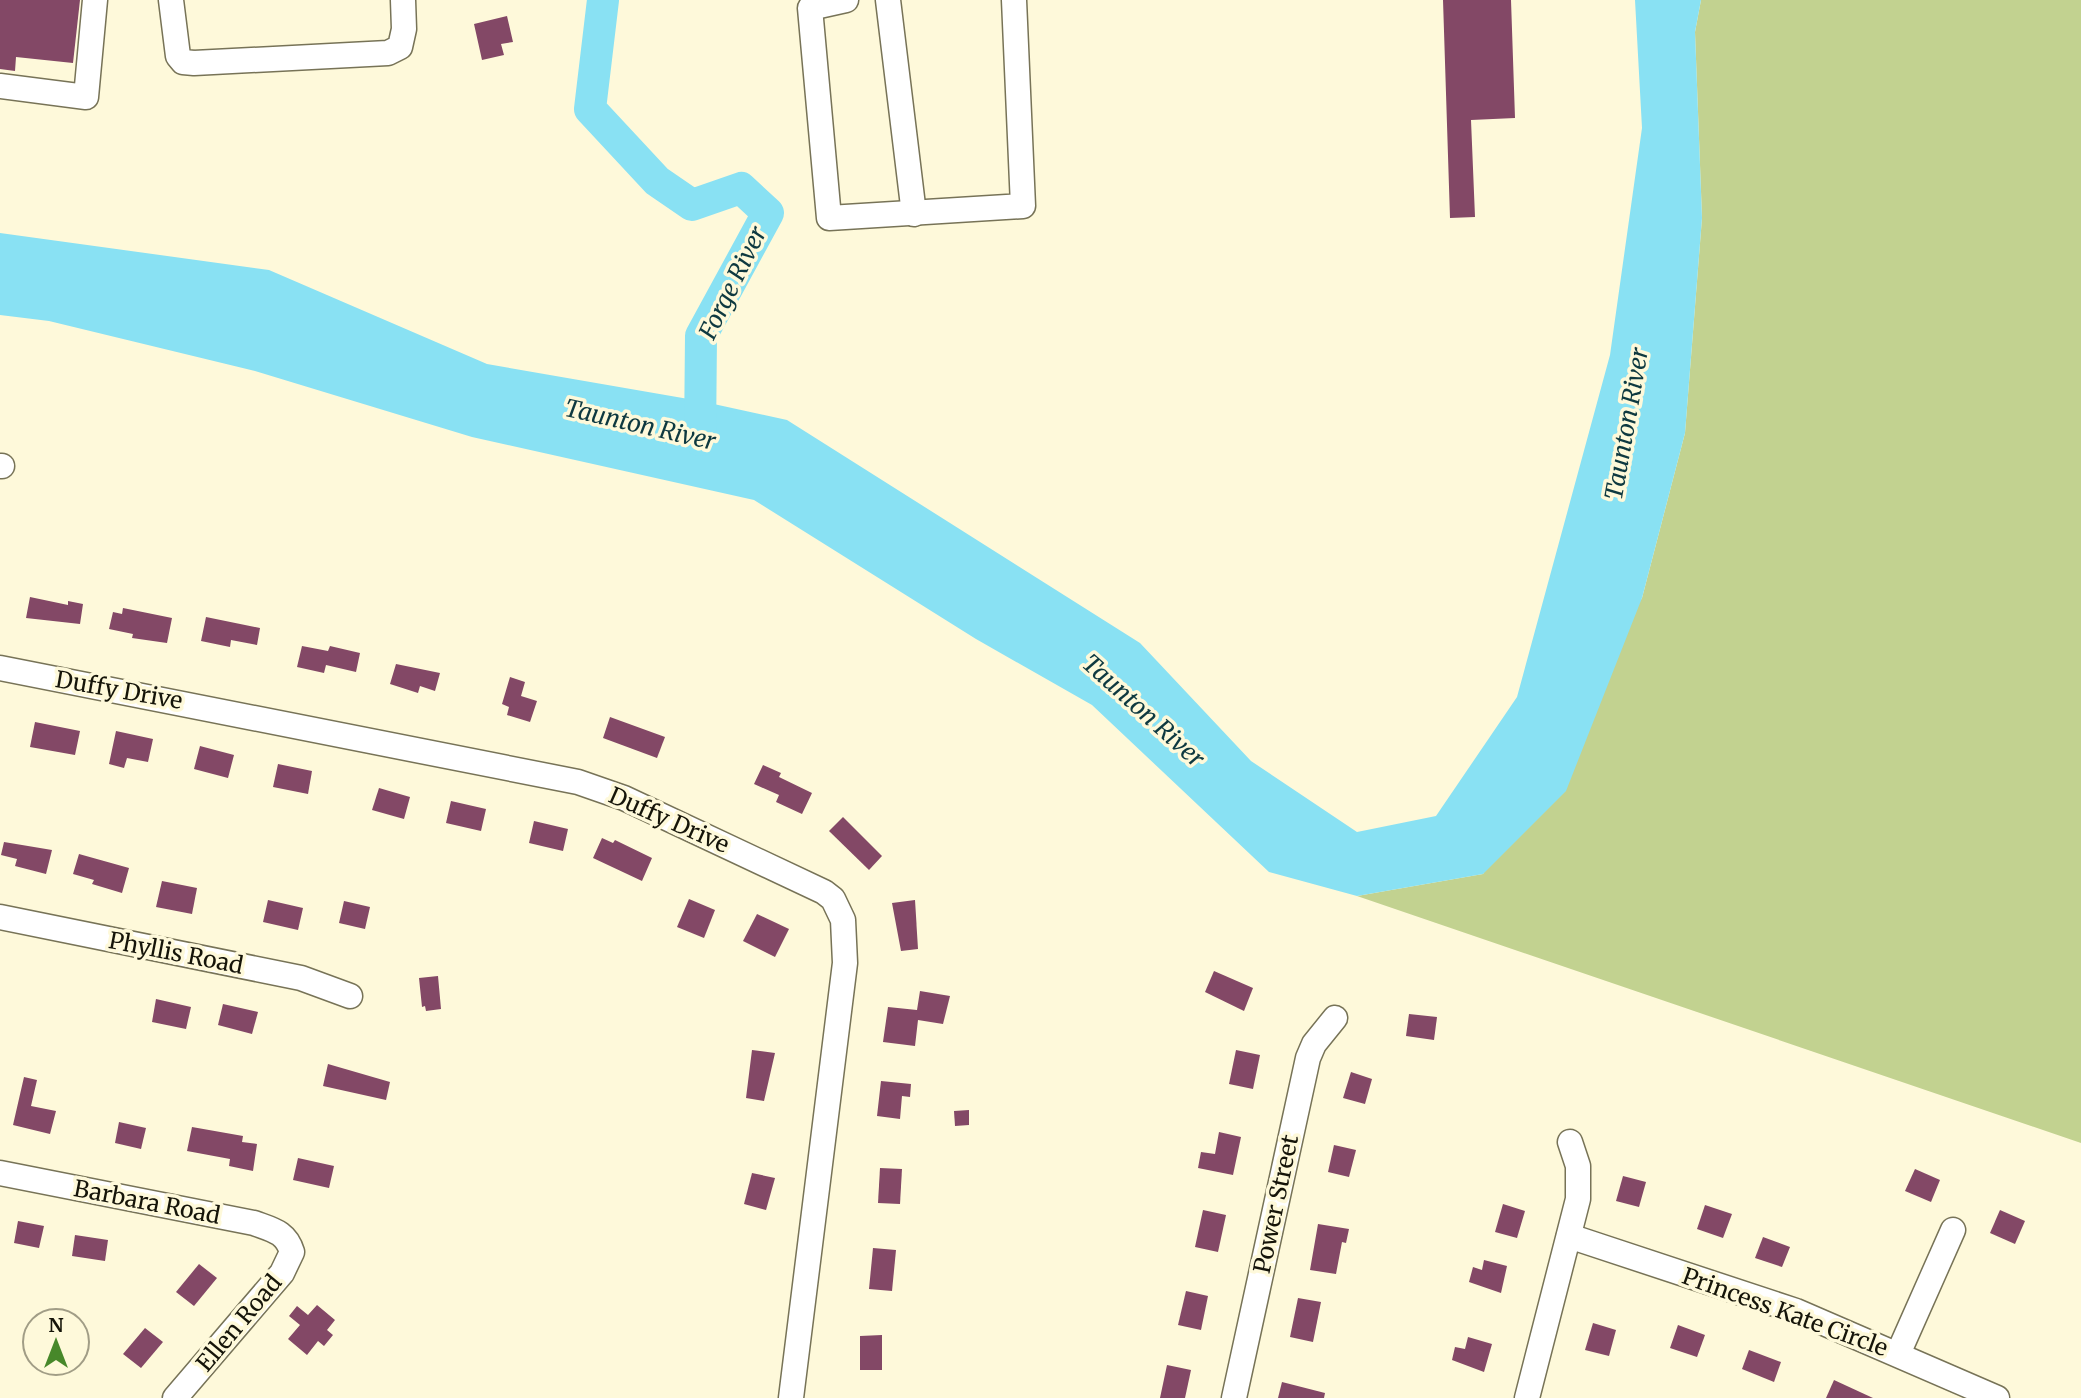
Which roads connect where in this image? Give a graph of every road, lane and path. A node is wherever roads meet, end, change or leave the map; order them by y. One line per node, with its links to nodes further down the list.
1 (95, 0): 8 (street)
2 (171, 0): 3 (street)
3 (402, 0)
4 (846, 0): 7 (street)
5 (888, 0): 9 (street)
6 (1014, 0): 9 (street)
7 (806, 4): 9 (street)
8 (0, 86)
9 (914, 214)
10 (0, 668): 21 (street, Duffy Drive)
11 (0, 917): 12 (street, Phyllis Road)
12 (350, 996)
13 (1335, 1018): 22 (street, Power Street)
14 (1570, 1142): 17 (street)
15 (0, 1173): 18 (street, Barbara Road)
16 (1953, 1230): 19 (street)
17 (1569, 1236): 19 (street, Princess Kate Circle); 23 (street)
18 (289, 1243): 20 (street, Ellen Road)
19 (1898, 1354): 24 (street, Princess Kate Circle)
20 (175, 1398)
21 (791, 1398)
22 (1234, 1398)
23 (1527, 1398)
24 (1997, 1398)

